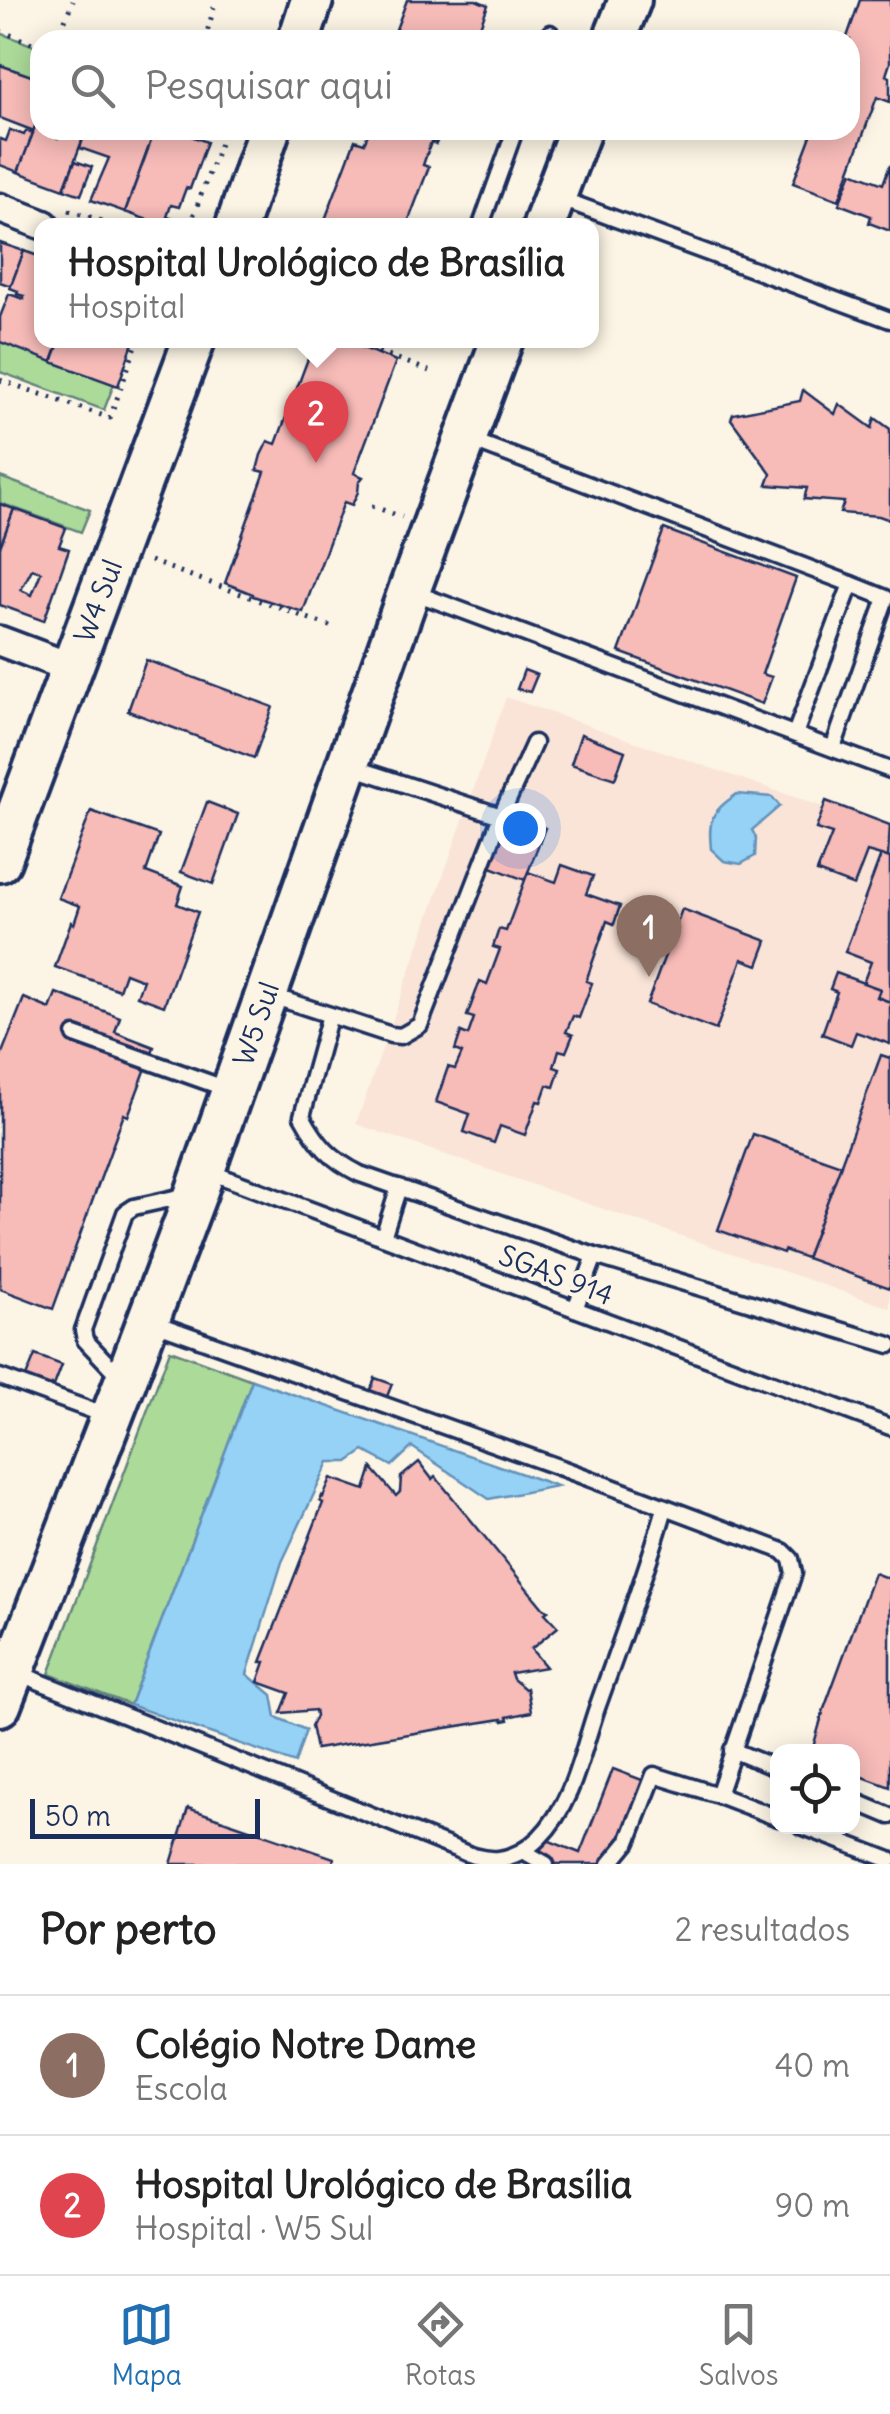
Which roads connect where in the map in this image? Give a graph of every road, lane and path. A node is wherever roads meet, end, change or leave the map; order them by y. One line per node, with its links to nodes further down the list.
1 (73, 0): 5 (path)
2 (216, 0): 6 (path)
3 (312, 0): 7 (main road)
4 (630, 0): 8 (main road)
5 (61, 30)
6 (208, 30)
7 (302, 30)
8 (618, 30)
9 (0, 32): 10 (path)
10 (30, 42)
11 (221, 140): 17 (path)
12 (266, 140): 18 (main road)
13 (511, 140): 19 (lane)
14 (576, 140): 16 (main road)
15 (0, 208): 20 (street)
16 (550, 211)
17 (193, 218)
18 (240, 218)
19 (484, 218)
20 (34, 222)
21 (599, 227): 22 (lane)
22 (890, 320)
23 (135, 348): 28 (path)
24 (191, 348): 30 (main road, W4 Sul)
25 (369, 348): 27 (path)
26 (499, 348): 29 (main road, W5 Sul)
27 (428, 371)
28 (0, 380)
29 (466, 438): 31 (lane); 32 (main road, W5 Sul)
30 (117, 548): 33 (path); 35 (main road, W4 Sul)
31 (850, 584): 36 (lane); 38 (lane)
32 (409, 591): 36 (lane); 39 (main road, W5 Sul)
33 (335, 628)
34 (0, 641): 35 (street)
35 (72, 668): 42 (main road, W4 Sul)
36 (795, 734): 38 (lane)
37 (534, 743): 41 (lane)
38 (834, 748): 40 (lane)
39 (346, 766): 41 (lane); 43 (main road, W5 Sul)
40 (890, 770)
41 (501, 816): 44 (lane)
42 (0, 861)
43 (266, 994): 44 (lane); 46 (main road, W5 Sul)
44 (330, 1015): 48 (lane)
45 (75, 1035): 46 (lane)
46 (232, 1090): 47 (main road, W5 Sul)
47 (200, 1182): 49 (lane, SGAS 914); 52 (main road, W5 Sul); 55 (lane)
48 (399, 1187): 49 (lane); 50 (lane)
49 (383, 1237): 51 (lane, SGAS 914)
50 (594, 1256): 51 (lane); 53 (lane)
51 (576, 1309): 56 (lane, SGAS 914)
52 (148, 1320): 55 (main road, W5 Sul); 57 (lane)
53 (890, 1345)
54 (0, 1377): 55 (lane)
55 (119, 1400): 58 (main road, W5 Sul)
56 (890, 1427)
57 (665, 1508): 59 (lane); 66 (lane)
58 (6, 1688): 66 (lane)
59 (732, 1750): 60 (lane); 61 (lane)
60 (770, 1766)
61 (718, 1795): 63 (lane); 69 (lane)
62 (860, 1803): 64 (lane)
63 (770, 1815)
64 (890, 1816)
65 (822, 1834): 67 (lane)
66 (522, 1851): 68 (lane)
67 (890, 1860)
68 (546, 1864)
69 (610, 1864)

